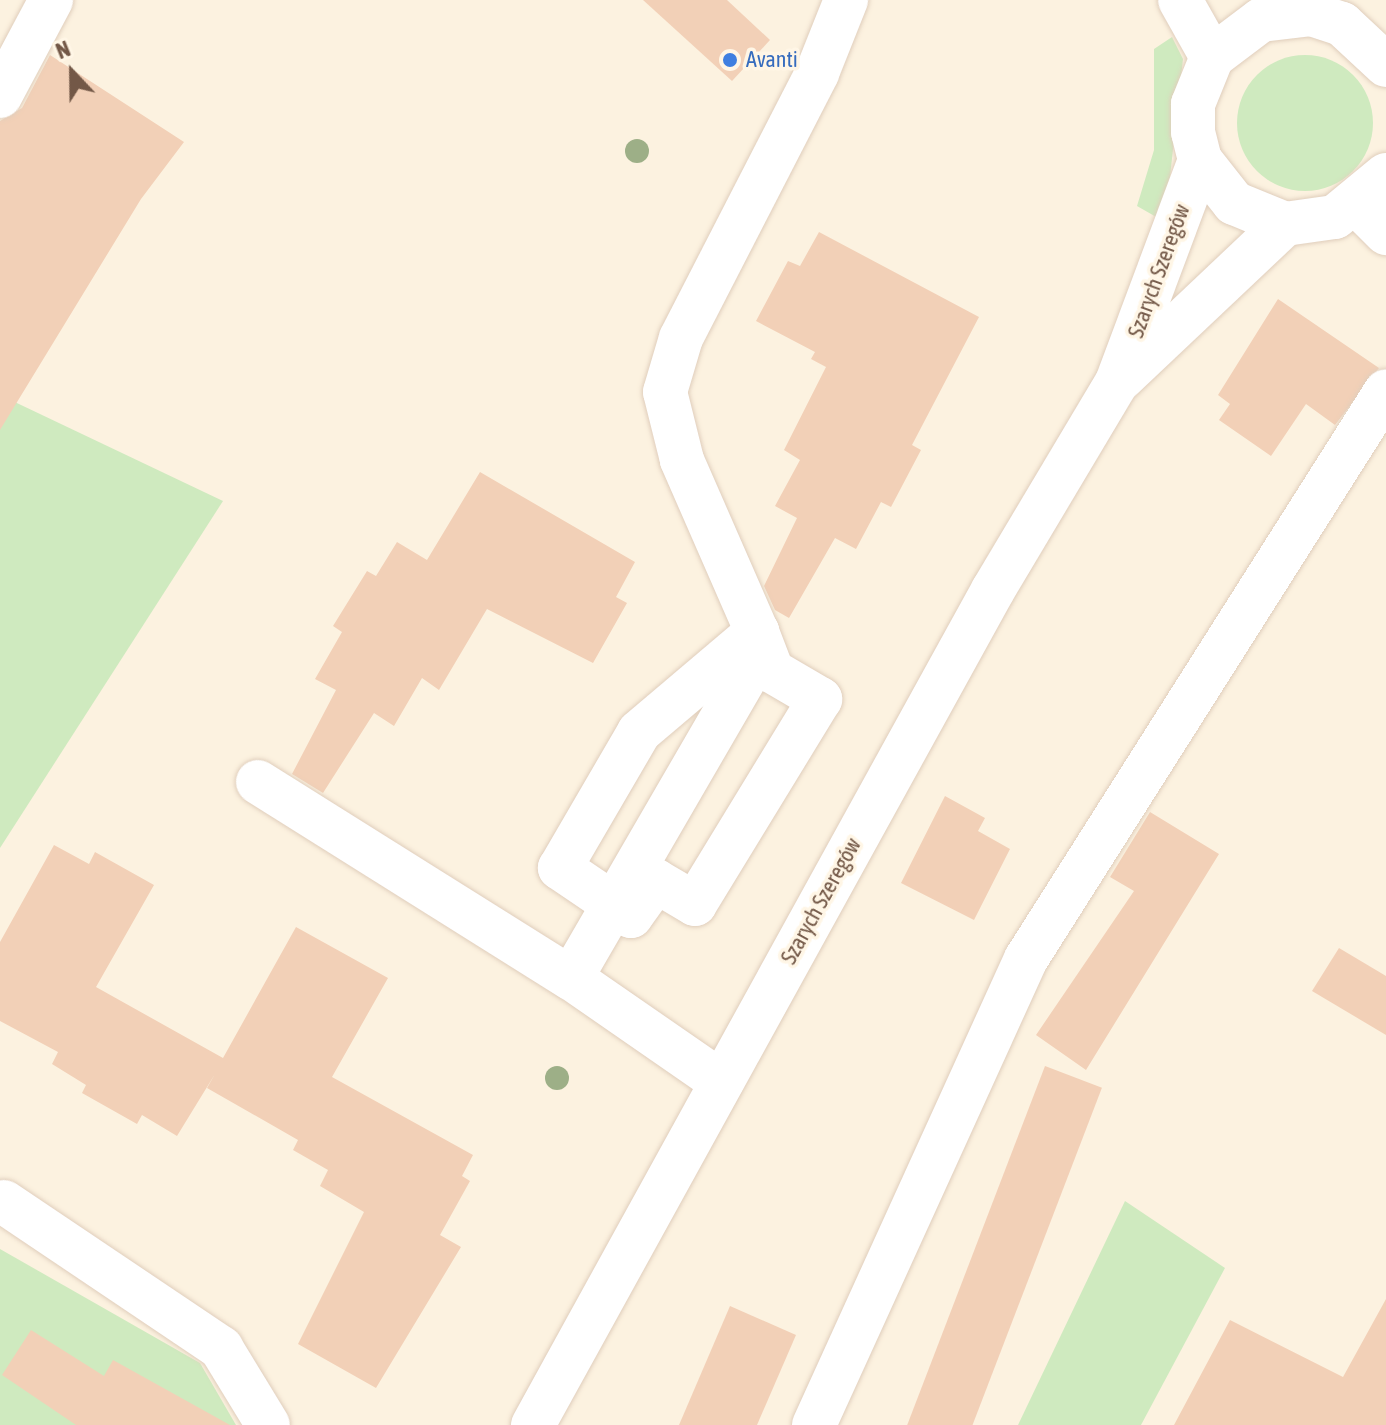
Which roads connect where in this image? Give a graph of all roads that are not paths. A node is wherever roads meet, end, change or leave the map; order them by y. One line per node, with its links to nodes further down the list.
1 (51, 0): 7 (street)
2 (846, 0): 13 (street)
3 (1180, 0): 6 (street)
4 (1278, 7): 5 (street); 6 (street)
5 (1378, 40)
6 (1212, 57): 8 (street)
7 (0, 96)
8 (1200, 160): 10 (street); 11 (street, Szarych Szeregów)
9 (1377, 204): 10 (street)
10 (1285, 224): 11 (street, Szarych Szeregów)
11 (1117, 382): 17 (street, Szarych Szeregów)
12 (1386, 391): 21 (street)
13 (757, 632): 15 (street); 15 (street); 15 (street)
14 (258, 782): 16 (street)
15 (613, 905): 16 (street)
16 (571, 978): 17 (street)
17 (721, 1082): 20 (street, Szarych Szeregów)
18 (4, 1202): 19 (street)
19 (268, 1425)
20 (533, 1425)
21 (814, 1425)

